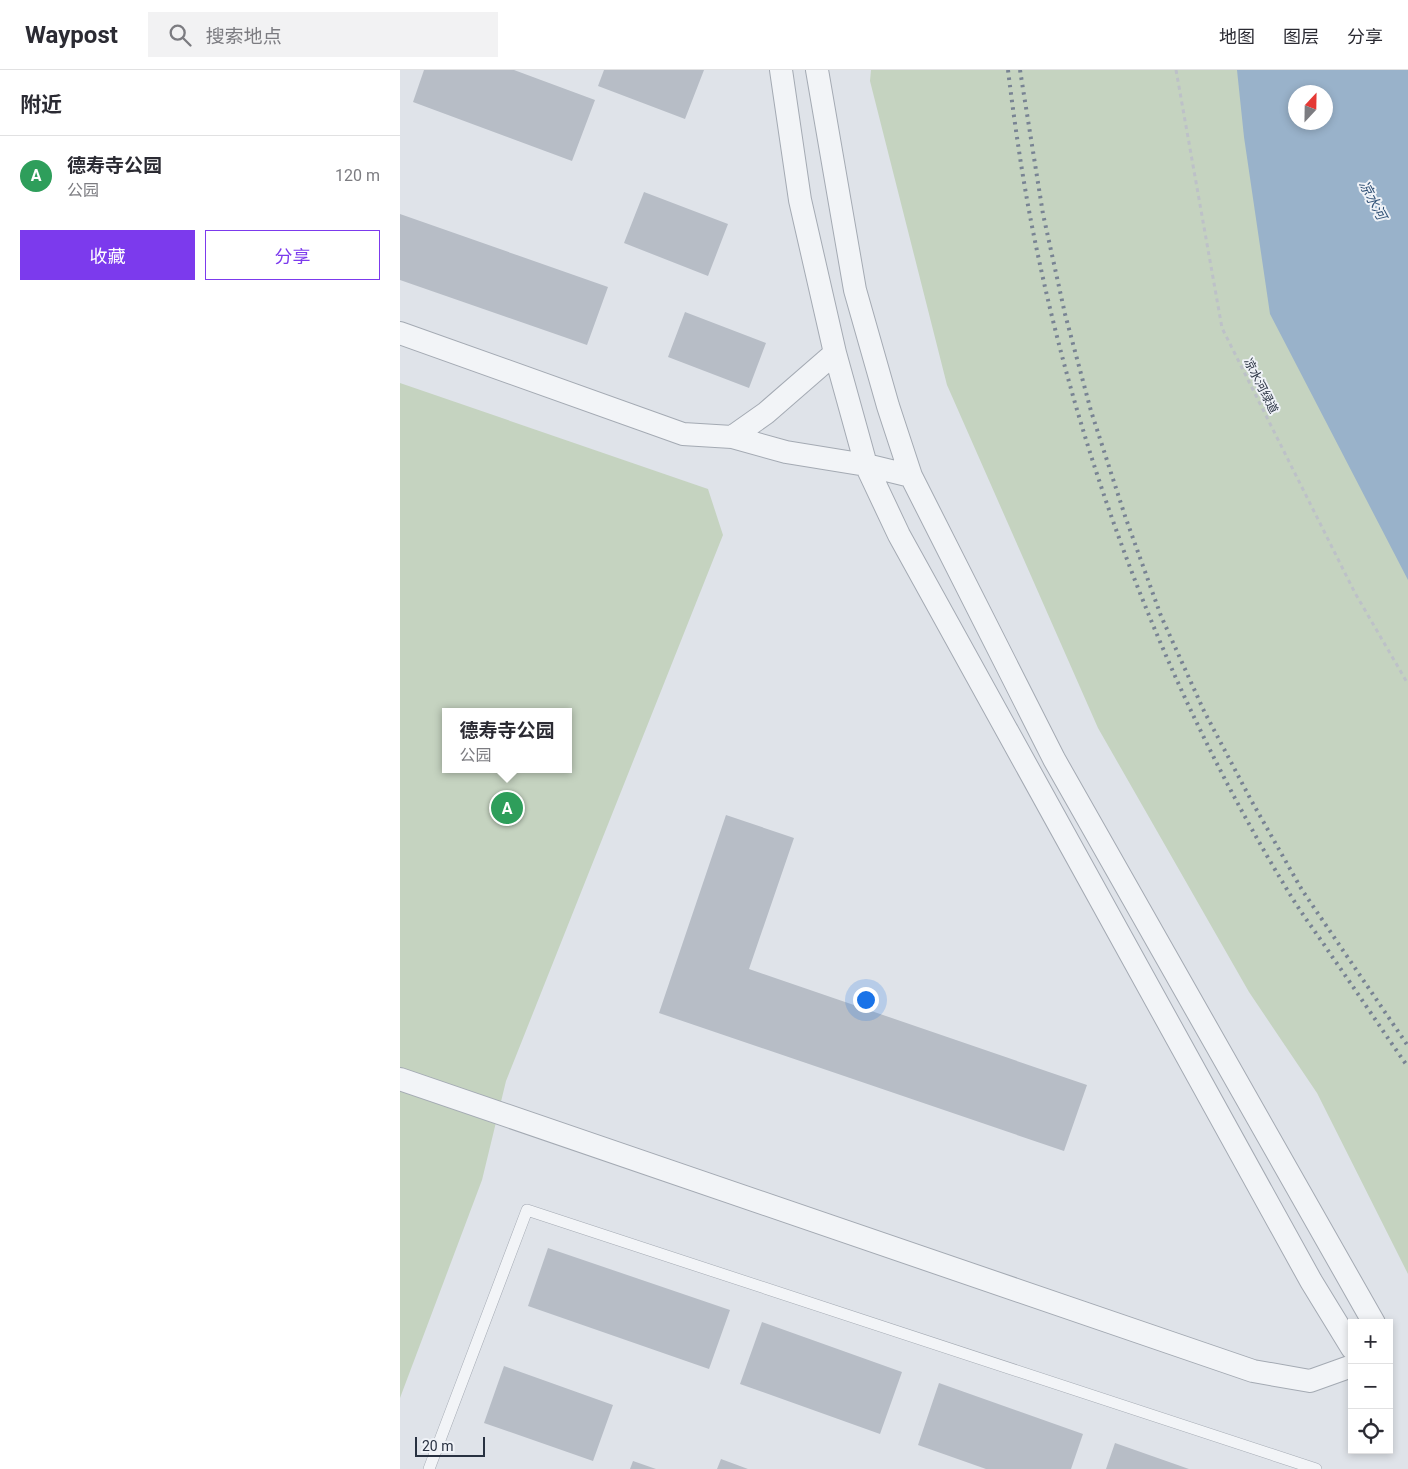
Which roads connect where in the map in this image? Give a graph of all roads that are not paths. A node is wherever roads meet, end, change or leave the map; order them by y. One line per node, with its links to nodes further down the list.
1 (781, 70): 4 (street)
2 (817, 70): 7 (street)
3 (400, 333): 5 (street)
4 (835, 353): 5 (street); 6 (street)
5 (732, 437): 6 (street)
6 (866, 465): 7 (street); 10 (street)
7 (912, 476): 9 (street)
8 (400, 1080): 11 (street)
9 (1372, 1319)
10 (1348, 1341)
11 (1348, 1367)
12 (430, 1469): 13 (lane)
13 (1316, 1469)

